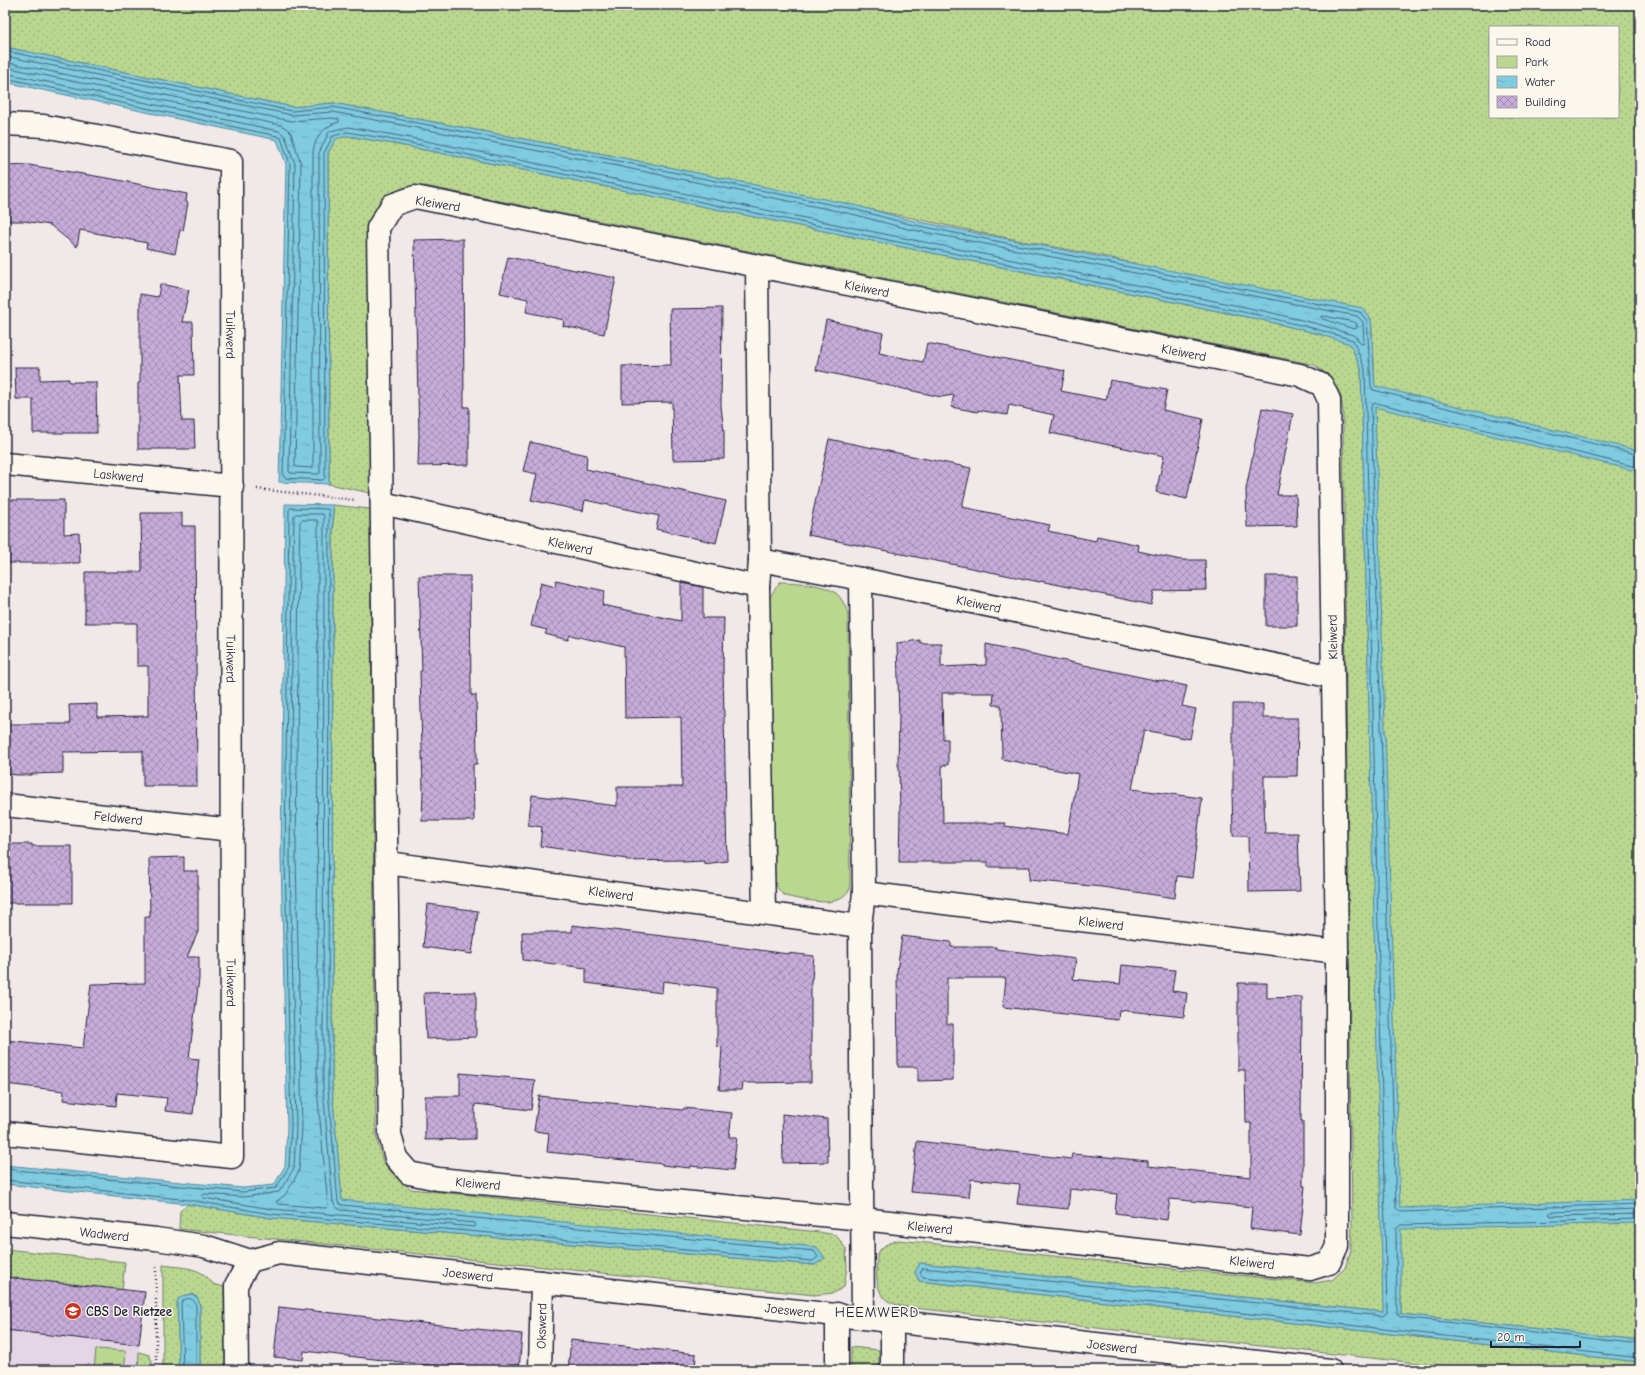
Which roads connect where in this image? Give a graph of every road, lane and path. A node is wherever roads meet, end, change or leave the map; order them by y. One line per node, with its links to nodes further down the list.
1 (5, 124): 4 (street, Tuikwerd)
2 (757, 267): 5 (street, Kleiwerd); 6 (street); 9 (street, Kleiwerd)
3 (5, 464): 4 (street, Laskwerd)
4 (232, 486): 5 (path); 11 (street, Tuikwerd)
5 (382, 503): 8 (street, Kleiwerd); 12 (street, Kleiwerd)
6 (760, 560): 7 (street, Kleiwerd); 8 (street)
7 (861, 579): 9 (street, Kleiwerd); 13 (street)
8 (758, 587): 14 (street)
9 (1333, 677): 16 (street, Kleiwerd)
10 (5, 805): 11 (street, Feldwerd)
11 (232, 830): 17 (street, Tuikwerd)
12 (387, 863): 14 (street, Kleiwerd); 18 (street, Kleiwerd)
13 (864, 894): 15 (street); 16 (street, Kleiwerd)
14 (764, 912): 15 (street, Kleiwerd)
15 (860, 926): 18 (street)
16 (1337, 952): 18 (street, Kleiwerd)
17 (5, 1133)
18 (863, 1219): 24 (street)
19 (5, 1223): 20 (street, Wadwerd)
20 (156, 1239): 21 (street, Wadwerd); 27 (path)
21 (250, 1261): 22 (street, Joeswerd); 28 (street)
22 (542, 1282): 23 (street, Joeswerd); 29 (street, Okswerd)
23 (837, 1314): 24 (street, Joeswerd); 30 (street)
24 (863, 1317): 25 (street, Joeswerd)
25 (892, 1321): 26 (street, Joeswerd); 31 (street)
26 (1185, 1362): 32 (street, Joeswerd)
27 (156, 1370)
28 (237, 1370)
29 (540, 1370)
30 (837, 1370)
31 (892, 1370)
32 (1330, 1370)

